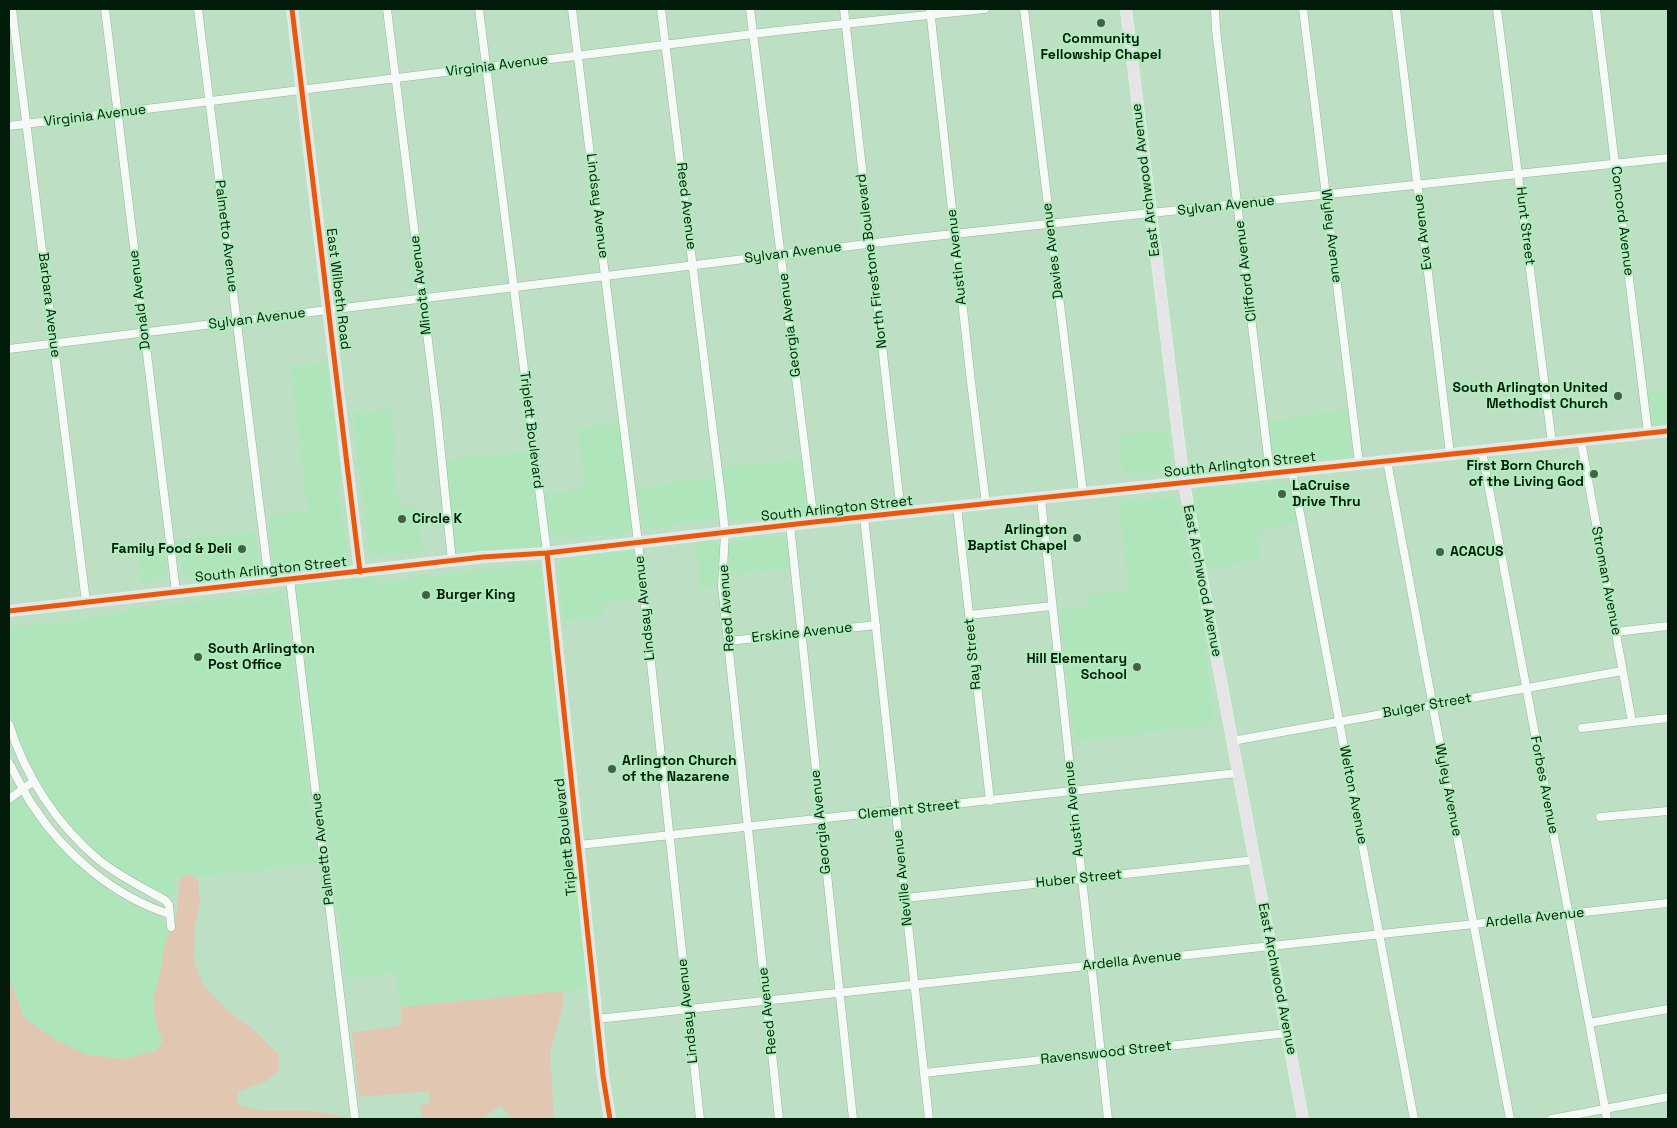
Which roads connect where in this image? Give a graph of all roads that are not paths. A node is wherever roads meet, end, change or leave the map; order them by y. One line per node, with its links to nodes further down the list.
1 (12, 9): 29 (street, Barbara Avenue)
2 (105, 9): 28 (street, Donald Avenue)
3 (198, 9): 27 (street, Palmetto Avenue)
4 (292, 9): 26 (main road, East Wilbeth Road)
5 (387, 9): 25 (street, Minota Avenue)
6 (479, 9): 24 (street, Triplett Boulevard)
7 (572, 9): 23 (street, Lindsay Avenue)
8 (661, 9): 22 (street, Reed Avenue)
9 (750, 9): 21 (street, Georgia Avenue)
10 (844, 9): 20 (street, North Firestone Boulevard)
11 (985, 9): 19 (street, Virginia Avenue)
12 (1024, 9): 38 (street, Davies Avenue)
13 (1126, 9): 37 (main road, East Archwood Avenue)
14 (1215, 9): 36 (street, Clifford Avenue)
15 (1303, 9): 35 (street, Wyley Avenue)
16 (1396, 9): 34 (street, Eva Avenue)
17 (1497, 9): 33 (street, Hunt Street)
18 (1596, 9): 32 (street, Concord Avenue)
19 (930, 12): 20 (street, Virginia Avenue); 39 (street, Austin Avenue)
20 (846, 24): 21 (street, Virginia Avenue); 40 (street, North Firestone Boulevard)
21 (753, 34): 22 (street, Virginia Avenue); 41 (street, Georgia Avenue)
22 (666, 46): 23 (street, Virginia Avenue); 42 (street, Reed Avenue)
23 (578, 57): 24 (street, Virginia Avenue); 43 (street, Lindsay Avenue)
24 (487, 68): 25 (street, Virginia Avenue); 44 (street, Triplett Boulevard)
25 (396, 79): 26 (street, Virginia Avenue); 45 (street, Minota Avenue)
26 (302, 91): 27 (street, Virginia Avenue); 46 (main road, East Wilbeth Road)
27 (210, 102): 28 (street, Virginia Avenue); 47 (street, Palmetto Avenue)
28 (118, 113): 29 (street, Virginia Avenue); 48 (street, Donald Avenue)
29 (27, 124): 30 (street, Virginia Avenue); 49 (street, Barbara Avenue)
30 (9, 126)
31 (1668, 158): 32 (street, Sylvan Avenue)
32 (1615, 164): 33 (street, Sylvan Avenue); 52 (street, Concord Avenue)
33 (1518, 174): 34 (street, Sylvan Avenue); 54 (street, Hunt Street)
34 (1418, 186): 35 (street, Sylvan Avenue); 56 (street, Eva Avenue)
35 (1326, 195): 36 (street, Sylvan Avenue); 58 (street, Wyley Avenue)
36 (1238, 204): 37 (street, Sylvan Avenue); 60 (street, Clifford Avenue)
37 (1150, 214): 38 (street, Sylvan Avenue); 61 (main road, East Archwood Avenue)
38 (1050, 224): 39 (street, Sylvan Avenue); 62 (street, Davies Avenue)
39 (954, 234): 40 (street, Sylvan Avenue); 64 (street, Austin Avenue)
40 (871, 244): 41 (street, Sylvan Avenue); 66 (street, North Firestone Boulevard)
41 (781, 254): 42 (street, Sylvan Avenue); 68 (street, Georgia Avenue)
42 (693, 265): 43 (street, Sylvan Avenue); 70 (street, Reed Avenue)
43 (605, 276): 44 (street, Sylvan Avenue); 71 (street, Lindsay Avenue)
44 (514, 287): 45 (street, Sylvan Avenue); 72 (street, Triplett Boulevard)
45 (423, 298): 46 (street, Sylvan Avenue); 73 (street, Minota Avenue)
46 (330, 310): 47 (street, Sylvan Avenue); 74 (main road, East Wilbeth Road)
47 (236, 321): 48 (street, Sylvan Avenue); 76 (street, Palmetto Avenue)
48 (144, 333): 49 (street, Sylvan Avenue); 77 (street, Donald Avenue)
49 (54, 344): 50 (street, Sylvan Avenue); 78 (street, Barbara Avenue)
50 (9, 349)
51 (1668, 431): 52 (main road, South Arlington Street)
52 (1648, 433): 53 (main road, South Arlington Street)
53 (1581, 441): 54 (main road, South Arlington Street); 84 (street, Stroman Avenue)
54 (1552, 443): 55 (main road, South Arlington Street)
55 (1482, 451): 56 (main road, South Arlington Street); 88 (street, Forbes Avenue)
56 (1450, 454): 57 (main road, South Arlington Street)
57 (1387, 461): 58 (main road, South Arlington Street); 89 (street, Wyley Avenue)
58 (1359, 464): 59 (main road, South Arlington Street)
59 (1292, 471): 60 (main road, South Arlington Street); 91 (street, Welton Avenue)
60 (1270, 473): 61 (main road, South Arlington Street)
61 (1184, 483): 62 (main road, South Arlington Street); 95 (main road, East Archwood Avenue)
62 (1083, 493): 63 (main road, South Arlington Street)
63 (1040, 499): 64 (main road, South Arlington Street); 79 (street, Austin Avenue)
64 (986, 504): 65 (main road, South Arlington Street)
65 (957, 507): 66 (main road, South Arlington Street); 81 (street, Ray Street)
66 (901, 513): 67 (main road, South Arlington Street)
67 (864, 517): 68 (main road, South Arlington Street); 82 (street, Neville Avenue)
68 (814, 522): 69 (main road, South Arlington Street)
69 (790, 525): 70 (main road, South Arlington Street); 85 (street, Georgia Avenue)
70 (725, 533): 71 (main road, South Arlington Street); 86 (street, Reed Avenue)
71 (638, 542): 72 (main road, South Arlington Street); 108 (street, Lindsay Avenue)
72 (547, 553): 73 (main road, South Arlington Street); 109 (main road, Triplett Boulevard)
73 (452, 561): 74 (main road, South Arlington Street)
74 (360, 572): 75 (main road, South Arlington Street)
75 (290, 580): 76 (main road, South Arlington Street); 133 (street, Palmetto Avenue)
76 (269, 582): 77 (main road, South Arlington Street)
77 (176, 592): 78 (main road, South Arlington Street)
78 (86, 602): 80 (main road, South Arlington Street)
79 (1052, 606): 81 (street); 100 (street, Austin Avenue)
80 (9, 610)
81 (969, 615): 102 (street, Ray Street)
82 (876, 626): 85 (street, Erskine Avenue); 104 (street, Neville Avenue)
83 (1668, 626): 84 (street)
84 (1616, 632): 87 (street, Stroman Avenue)
85 (801, 633): 86 (street, Erskine Avenue); 106 (street, Georgia Avenue)
86 (729, 641): 107 (street, Reed Avenue)
87 (1622, 671): 88 (street, Bulger Street); 92 (street, Stroman Avenue)
88 (1526, 688): 89 (street, Bulger Street); 115 (street, Forbes Avenue)
89 (1432, 705): 91 (street, Bulger Street); 116 (street, Wyley Avenue)
90 (1668, 718): 92 (street)
91 (1339, 722): 95 (street, Bulger Street); 118 (street, Welton Avenue)
92 (1632, 722): 94 (street)
93 (9, 724): 98 (street)
94 (1582, 728)
95 (1232, 742): 97 (main road, East Archwood Avenue)
96 (9, 763): 99 (street)
97 (1237, 773): 100 (street, Clement Street); 110 (main road, East Archwood Avenue)
98 (34, 781): 99 (street); 114 (street)
99 (23, 788): 101 (street); 114 (street)
100 (1072, 792): 102 (street, Clement Street); 111 (street, Austin Avenue)
101 (9, 799)
102 (990, 801): 104 (street, Clement Street)
103 (1668, 811): 105 (street)
104 (896, 812): 106 (street, Clement Street); 112 (street, Neville Avenue)
105 (1600, 817)
106 (821, 820): 107 (street, Clement Street); 122 (street, Georgia Avenue)
107 (748, 827): 108 (street, Clement Street); 123 (street, Reed Avenue)
108 (669, 836): 109 (street, Clement Street); 125 (street, Lindsay Avenue)
109 (579, 846): 126 (main road, Triplett Boulevard)
110 (1254, 860): 111 (street, Huber Street); 119 (main road, East Archwood Avenue)
111 (1082, 879): 112 (street, Huber Street); 120 (street, Austin Avenue)
112 (905, 898): 121 (street, Neville Avenue)
113 (1668, 903): 115 (street, Ardella Avenue)
114 (169, 914): 117 (street)
115 (1568, 914): 116 (street, Ardella Avenue); 127 (street, Forbes Avenue)
116 (1473, 925): 118 (street, Ardella Avenue); 142 (street, Wyley Avenue)
117 (171, 927)
118 (1379, 935): 119 (street, Ardella Avenue); 141 (street, Welton Avenue)
119 (1270, 946): 120 (street, Ardella Avenue); 128 (main road, East Archwood Avenue)
120 (1091, 966): 121 (street, Ardella Avenue); 129 (street, Austin Avenue)
121 (914, 985): 122 (street, Ardella Avenue); 130 (street, Neville Avenue)
122 (840, 994): 123 (street, Ardella Avenue); 137 (street, Georgia Avenue)
123 (766, 1001): 125 (street, Ardella Avenue); 136 (street, Reed Avenue)
124 (1668, 1009): 127 (street)
125 (688, 1010): 126 (street, Ardella Avenue); 135 (street, Lindsay Avenue)
126 (597, 1019): 134 (main road, Triplett Boulevard)
127 (1589, 1023): 132 (street, Forbes Avenue)
128 (1287, 1033): 129 (street, Ravenswood Street); 140 (main road, East Archwood Avenue)
129 (1100, 1054): 130 (street, Ravenswood Street); 139 (street, Austin Avenue)
130 (924, 1073): 138 (street, Neville Avenue)
131 (1668, 1097): 132 (street)
132 (1605, 1110): 143 (street); 144 (street, Forbes Avenue)
133 (355, 1119)
134 (610, 1119)
135 (700, 1119)
136 (779, 1119)
137 (853, 1119)
138 (929, 1119)
139 (1108, 1119)
140 (1303, 1119)
141 (1414, 1119)
142 (1510, 1119)
143 (1552, 1119)
144 (1607, 1119)

